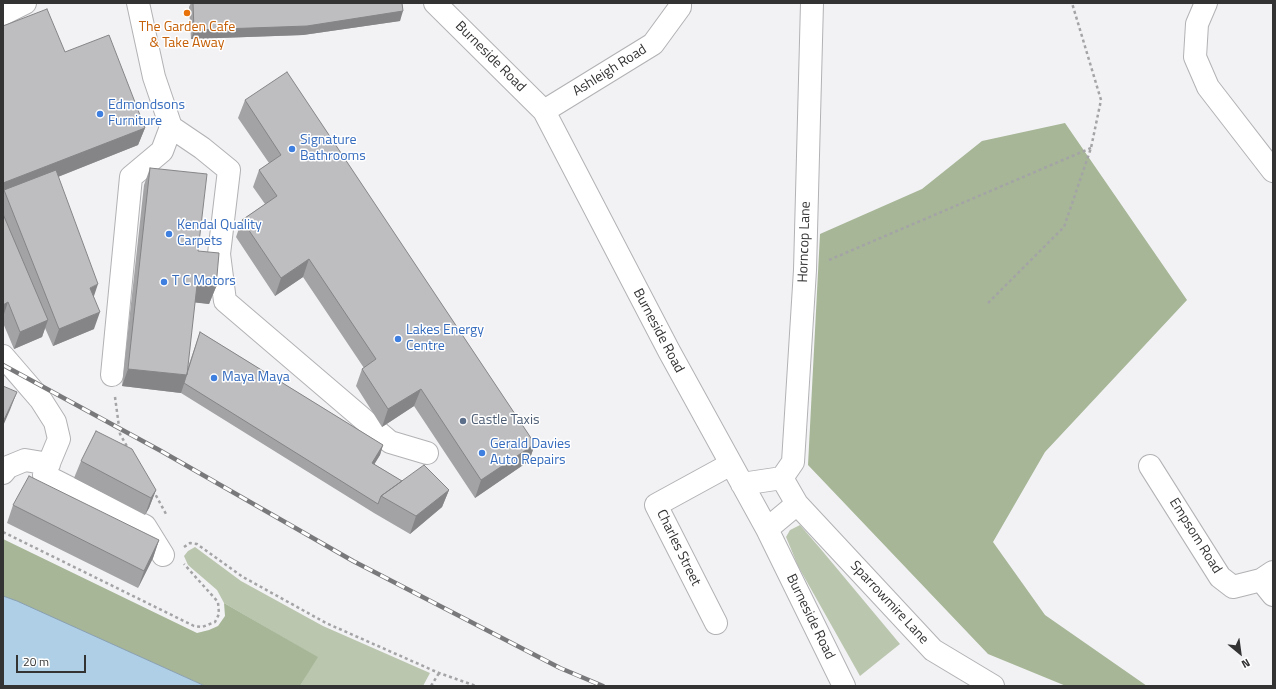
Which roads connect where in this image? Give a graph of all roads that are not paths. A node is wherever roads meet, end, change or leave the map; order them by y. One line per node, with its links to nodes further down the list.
1 (25, 3): 7 (street)
2 (138, 3): 9 (street)
3 (435, 3): 8 (street, Burneside Road)
4 (680, 3): 8 (street, Ashleigh Road)
5 (812, 3): 18 (street, Horncop Lane)
6 (1206, 3): 10 (street)
7 (3, 14)
8 (544, 111): 15 (street, Burneside Road)
9 (171, 127): 12 (street); 13 (street)
10 (1273, 171)
11 (3, 356): 14 (street)
12 (112, 375)
13 (427, 453)
14 (49, 464): 17 (street); 22 (street)
15 (731, 464): 19 (street, Burneside Road); 24 (street, Charles Street)
16 (1150, 466): 23 (street, Empsom Road)
17 (3, 473)
18 (782, 478): 19 (street); 20 (street, Sparrowmire Lane)
19 (742, 484): 21 (street, Burneside Road)
20 (797, 504): 21 (street); 26 (street, Sparrowmire Lane)
21 (767, 529): 25 (street, Burneside Road)
22 (173, 558)
23 (1269, 582)
24 (716, 623)
25 (844, 686)
26 (993, 686)

